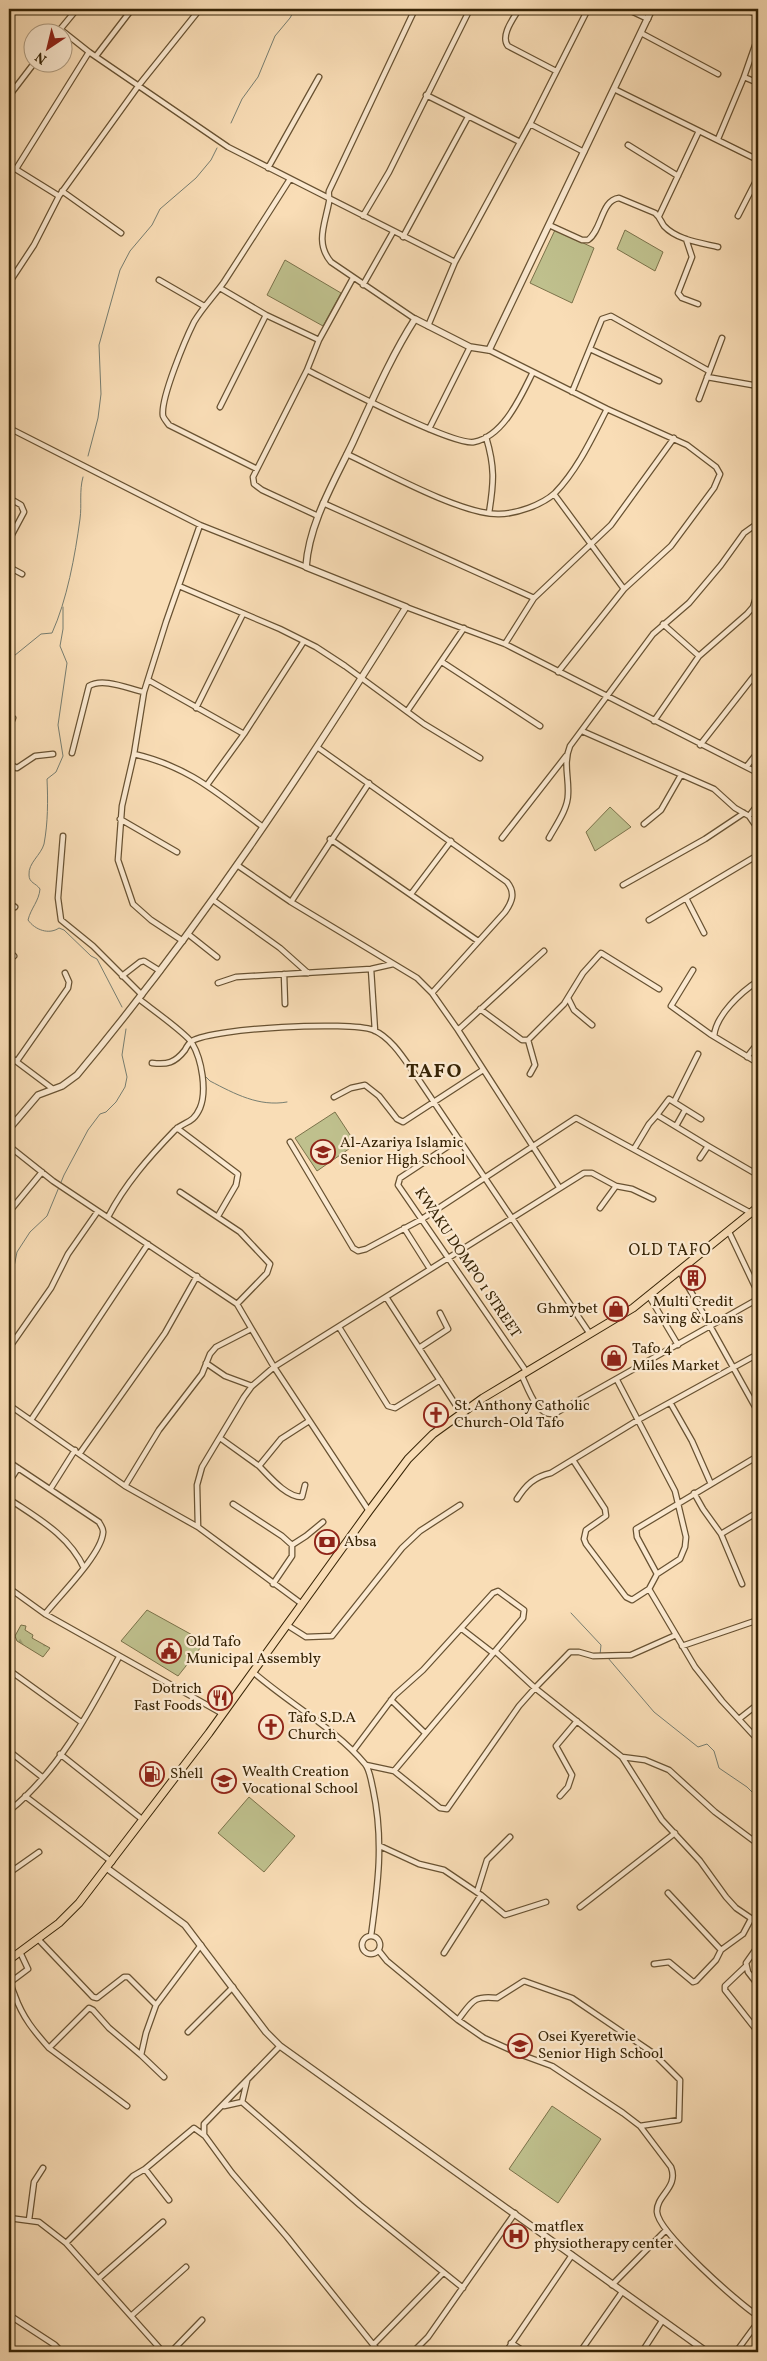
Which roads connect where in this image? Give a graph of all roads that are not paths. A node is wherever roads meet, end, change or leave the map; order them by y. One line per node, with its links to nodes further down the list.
1 (76, 9): 13 (street)
2 (132, 9): 18 (street)
3 (200, 9): 25 (street)
4 (415, 9): 44 (street)
5 (470, 9): 27 (street)
6 (518, 9): 19 (street)
7 (588, 9): 19 (street)
8 (627, 9): 12 (street)
9 (652, 9): 12 (street)
10 (742, 9): 11 (street)
11 (758, 14)
12 (648, 18): 14 (street)
13 (66, 22)
14 (640, 34): 21 (street); 26 (street)
15 (758, 37): 23 (street)
16 (72, 40): 17 (street)
17 (89, 52): 18 (street); 39 (street)
18 (96, 56): 25 (street)
19 (556, 71): 30 (street)
20 (27, 72): 28 (street)
21 (718, 74)
22 (319, 77): 38 (street)
23 (744, 77): 24 (street); 32 (street)
24 (758, 83)
25 (139, 85): 38 (street); 43 (street)
26 (614, 89): 31 (street); 35 (street)
27 (426, 95): 29 (street); 45 (street)
28 (9, 96)
29 (468, 117): 33 (street); 51 (street)
30 (530, 124): 33 (street); 35 (street)
31 (699, 131): 32 (street); 40 (street)
32 (718, 139): 36 (street)
33 (520, 142): 54 (street)
34 (628, 145): 40 (street)
35 (584, 152): 48 (street)
36 (758, 160)
37 (9, 165): 39 (street)
38 (268, 168): 42 (street)
39 (16, 169): 43 (street)
40 (678, 176): 46 (street)
41 (758, 177): 47 (street)
42 (290, 179): 44 (street); 59 (street)
43 (60, 194): 50 (street); 57 (street)
44 (330, 199): 45 (street); 55 (street)
45 (363, 216): 49 (street)
46 (659, 216): 48 (street); 52 (street)
47 (738, 216)
48 (548, 225): 69 (street)
49 (393, 232): 51 (street); 58 (street)
50 (121, 233)
51 (403, 237): 54 (street)
52 (686, 239): 53 (street); 60 (street)
53 (718, 247)
54 (456, 262): 64 (street)
55 (353, 278): 58 (street); 66 (street)
56 (159, 280): 61 (street)
57 (9, 283)
58 (363, 285): 63 (street)
59 (220, 288): 61 (street); 62 (street)
60 (698, 304)
61 (204, 306): 86 (street)
62 (266, 315): 66 (street); 79 (street)
63 (415, 319): 64 (street); 78 (street)
64 (428, 326): 67 (street)
65 (722, 338): 71 (street)
66 (319, 340): 70 (street)
67 (470, 347): 69 (street); 82 (street)
68 (590, 349): 71 (street); 74 (street); 76 (street)
69 (488, 350): 72 (street)
70 (307, 370): 78 (street); 86 (street)
71 (709, 371): 73 (street)
72 (533, 372): 76 (street); 83 (street)
73 (707, 377): 75 (street); 77 (street)
74 (660, 380)
75 (758, 386)
76 (572, 392): 80 (street)
77 (700, 399)
78 (372, 402): 82 (street); 85 (street)
79 (220, 407)
80 (607, 409): 84 (street); 87 (street)
81 (9, 428): 93 (street)
82 (429, 429): 83 (street)
83 (486, 437): 90 (street)
84 (674, 438): 95 (street); 100 (street)
85 (347, 454): 89 (street); 90 (street)
86 (257, 469): 91 (street)
87 (554, 494): 90 (street); 95 (street)
88 (9, 498): 94 (street)
89 (323, 503): 91 (street); 102 (street)
90 (489, 513)
91 (318, 516): 97 (street)
92 (758, 523): 105 (street)
93 (200, 525): 97 (street); 99 (street)
94 (9, 540)
95 (590, 544): 100 (street); 102 (street)
96 (9, 567): 98 (street)
97 (306, 567): 103 (street)
98 (22, 574)
99 (179, 586): 104 (street); 114 (street)
100 (624, 589): 112 (street)
101 (758, 591): 109 (street)
102 (534, 598): 108 (street)
103 (406, 607): 106 (street); 113 (street)
104 (243, 614): 107 (street); 117 (street)
105 (663, 624): 109 (street); 116 (street)
106 (464, 628): 108 (street); 110 (street)
107 (304, 641): 113 (street); 124 (street)
108 (504, 644): 112 (street)
109 (699, 656): 120 (street)
110 (442, 662): 118 (street); 121 (street)
111 (758, 671): 125 (street)
112 (558, 672): 116 (street)
113 (362, 678): 118 (street); 126 (street)
114 (148, 680): 115 (street); 117 (street)
115 (144, 692): 127 (street); 130 (street)
116 (606, 696): 120 (street); 123 (street)
117 (196, 708): 124 (street)
118 (408, 710): 132 (street)
119 (13, 718): 122 (street)
120 (654, 721): 125 (street)
121 (540, 726)
122 (9, 728)
123 (582, 731): 131 (street); 136 (street)
124 (244, 734): 139 (street)
125 (700, 745): 134 (street)
126 (317, 747): 138 (street); 145 (street)
127 (72, 752)
128 (758, 752): 134 (street)
129 (53, 754): 133 (street)
130 (134, 754): 139 (street); 143 (street)
131 (566, 755): 148 (street); 149 (street)
132 (480, 758)
133 (11, 765): 137 (street)
134 (747, 766): 135 (street)
135 (758, 773)
136 (681, 775): 141 (street); 144 (street)
137 (9, 781)
138 (368, 783): 150 (street); 151 (street)
139 (207, 785): 145 (street)
140 (758, 804): 142 (street)
141 (744, 813): 142 (street); 155 (street)
142 (749, 816): 146 (street)
143 (120, 819): 152 (street); 165 (street)
144 (644, 824)
145 (262, 828): 154 (street)
146 (758, 829)
147 (63, 836): 178 (street)
148 (502, 838)
149 (549, 838)
150 (330, 840): 156 (street); 159 (street)
151 (451, 841): 156 (street); 166 (street)
152 (178, 852)
153 (758, 855): 157 (street)
154 (237, 865): 158 (street); 159 (street)
155 (623, 885)
156 (411, 894): 166 (street)
157 (686, 898): 162 (street); 163 (street)
158 (213, 900): 164 (street); 176 (street)
159 (291, 902): 171 (street)
160 (9, 903): 161 (street)
161 (15, 907)
162 (649, 920)
163 (704, 933)
164 (188, 934): 165 (street); 169 (street)
165 (183, 941): 174 (street)
166 (478, 941): 182 (street)
167 (544, 951): 186 (street)
168 (14, 956): 170 (street)
169 (217, 957)
170 (9, 959)
171 (393, 964): 172 (street); 182 (street)
172 (371, 969): 176 (street); 189 (street)
173 (692, 970): 190 (street)
174 (160, 971): 178 (street); 183 (street)
175 (65, 973): 197 (street)
176 (308, 973): 177 (street)
177 (284, 974): 180 (street); 185 (street)
178 (122, 976): 183 (street)
179 (758, 981): 190 (street)
180 (218, 983)
181 (659, 989): 184 (street)
182 (432, 993): 188 (street)
183 (140, 997): 192 (street); 202 (street)
184 (568, 998): 187 (street); 191 (street)
185 (286, 1004)
186 (480, 1009): 188 (street); 191 (street)
187 (592, 1025)
188 (458, 1030): 200 (street)
189 (375, 1031): 192 (street); 204 (street)
190 (714, 1036): 196 (street)
191 (528, 1040): 201 (street)
192 (192, 1042): 198 (street); 210 (street)
193 (758, 1043): 196 (street)
194 (698, 1054): 205 (street)
195 (9, 1056): 197 (street)
196 (747, 1057): 199 (street)
197 (17, 1062): 202 (street)
198 (152, 1063)
199 (758, 1064)
200 (484, 1070): 204 (street); 215 (street)
201 (530, 1074)
202 (53, 1089): 211 (street)
203 (334, 1097): 204 (street)
204 (433, 1101): 212 (street)
205 (674, 1102): 206 (street); 207 (street)
206 (685, 1110): 208 (street); 209 (street)
207 (657, 1115): 209 (street); 217 (street)
208 (701, 1119)
209 (676, 1126): 216 (street)
210 (177, 1128): 231 (street); 233 (street)
211 (9, 1129)
212 (459, 1139): 221 (street); 234 (street, KWAKU DOMPO 1 STREET)
213 (290, 1142): 235 (street)
214 (9, 1146): 219 (street)
215 (534, 1146): 217 (street); 221 (street); 223 (street)
216 (708, 1146): 218 (street); 220 (street)
217 (634, 1149): 230 (street)
218 (700, 1158)
219 (42, 1172): 228 (street); 229 (street)
220 (758, 1175)
221 (486, 1178): 232 (street); 234 (street)
222 (616, 1186): 223 (street); 225 (street); 227 (street)
223 (559, 1187): 232 (street)
224 (180, 1192): 231 (street)
225 (653, 1200)
226 (758, 1207): 230 (main road)
227 (600, 1208)
228 (98, 1211): 233 (street); 253 (street)
229 (9, 1212)
230 (751, 1213): 236 (main road)
231 (218, 1216): 246 (street)
232 (511, 1217): 238 (street); 251 (street)
233 (108, 1218): 237 (street)
234 (422, 1219): 235 (street); 238 (street, KWAKU DOMPO 1 STREET)
235 (404, 1228): 239 (street)
236 (729, 1232): 240 (main road); 242 (street)
237 (148, 1244): 241 (street); 267 (street)
238 (449, 1257): 239 (street); 259 (street, KWAKU DOMPO 1 STREET)
239 (430, 1269): 244 (street)
240 (680, 1272): 243 (main road); 248 (street)
241 (197, 1276): 246 (street); 272 (street)
242 (758, 1293)
243 (649, 1296): 251 (main road); 252 (street)
244 (386, 1297): 249 (street); 254 (street)
245 (758, 1299): 248 (street)
246 (237, 1304): 250 (street)
247 (440, 1314): 254 (street)
248 (711, 1326): 252 (street); 258 (street)
249 (339, 1328): 257 (street); 260 (street)
250 (251, 1329): 256 (street); 257 (street)
251 (590, 1334): 259 (main road)
252 (678, 1345): 261 (street)
253 (9, 1348)
254 (419, 1348): 260 (street)
255 (758, 1354): 258 (street)
256 (206, 1363): 262 (street); 281 (street)
257 (274, 1366): 262 (street); 269 (street)
258 (734, 1368): 263 (street); 265 (street)
259 (523, 1373): 261 (street, KWAKU DOMPO 1 STREET); 266 (main road)
260 (440, 1380): 266 (street)
261 (617, 1380): 268 (street)
262 (252, 1386): 270 (street)
263 (671, 1404): 268 (street); 279 (street)
264 (9, 1405): 267 (street)
265 (758, 1410)
266 (461, 1413): 289 (main road)
267 (31, 1420): 271 (street)
268 (638, 1420): 274 (street); 286 (street)
269 (309, 1421): 276 (street); 289 (street)
270 (220, 1438): 276 (street); 292 (street)
271 (75, 1450): 272 (street); 282 (street)
272 (80, 1453): 281 (street)
273 (758, 1456): 279 (street)
274 (573, 1460): 285 (street); 300 (street)
275 (9, 1462): 277 (street)
276 (259, 1466): 280 (street)
277 (18, 1468): 278 (street); 282 (street)
278 (9, 1482)
279 (711, 1484): 283 (street)
280 (305, 1485)
281 (125, 1486): 292 (street)
282 (51, 1488): 295 (street)
283 (694, 1493): 286 (street); 293 (street)
284 (9, 1498): 295 (street)
285 (517, 1499)
286 (678, 1502): 296 (street); 296 (street)
287 (233, 1504): 294 (street)
288 (460, 1505): 304 (street)
289 (369, 1510): 301 (main road)
290 (758, 1512): 293 (street)
291 (323, 1522): 294 (street)
292 (198, 1527): 297 (street)
293 (721, 1534): 298 (street)
294 (292, 1545): 297 (street)
295 (84, 1568): 302 (street)
296 (657, 1574): 300 (street)
297 (274, 1584): 301 (street)
298 (742, 1584)
299 (9, 1588): 302 (street)
300 (649, 1589): 306 (street)
301 (302, 1604): 304 (main road)
302 (45, 1614): 309 (street)
303 (758, 1620): 307 (street)
304 (287, 1625): 311 (main road)
305 (462, 1629): 308 (street); 308 (street); 313 (street)
306 (676, 1635): 307 (street); 312 (street)
307 (682, 1646): 316 (street)
308 (494, 1652): 312 (street); 319 (street)
309 (119, 1657): 315 (street); 318 (street)
310 (9, 1670): 318 (street)
311 (253, 1672): 315 (main road); 322 (street)
312 (535, 1688): 317 (street); 326 (street)
313 (391, 1700): 319 (street); 322 (street)
314 (758, 1704): 316 (street)
315 (223, 1714): 331 (main road)
316 (739, 1719): 320 (street)
317 (577, 1721): 324 (street); 329 (street)
318 (81, 1722): 323 (street)
319 (425, 1733): 326 (street)
320 (758, 1740)
321 (9, 1751): 327 (street)
322 (353, 1751): 325 (street)
323 (60, 1754): 327 (street); 331 (street)
324 (622, 1757): 332 (street); 334 (street)
325 (366, 1766): 326 (street); 335 (street)
326 (394, 1771)
327 (42, 1778): 328 (street)
328 (25, 1796): 330 (street); 337 (street)
329 (560, 1796)
330 (9, 1811)
331 (144, 1821): 337 (main road)
332 (675, 1833): 345 (street); 346 (street)
333 (510, 1837): 343 (street)
334 (758, 1844)
335 (380, 1846): 343 (street); 347 (street)
336 (39, 1852): 340 (street)
337 (113, 1862): 339 (main road)
338 (9, 1865): 340 (street)
339 (108, 1869): 348 (main road); 349 (street)
340 (12, 1871): 341 (street)
341 (9, 1877)
342 (668, 1893): 351 (street)
343 (479, 1894): 344 (street); 354 (street)
344 (546, 1902)
345 (580, 1907)
346 (756, 1920): 351 (street)
347 (371, 1936): 352 (street); 352 (street)
348 (38, 1940): 353 (main road); 360 (street)
349 (201, 1945): 359 (street); 361 (street)
350 (758, 1946): 357 (street)
351 (721, 1950): 356 (street)
352 (379, 1951): 363 (street)
353 (20, 1952): 355 (main road); 367 (street)
354 (444, 1954)
355 (9, 1960)
356 (654, 1964)
357 (746, 1966): 358 (street); 365 (street)
358 (758, 1985)
359 (233, 1987): 364 (street); 366 (street)
360 (97, 1998): 361 (street); 362 (street)
361 (156, 2005): 368 (street)
362 (88, 2008): 367 (street); 368 (street)
363 (458, 2020): 374 (street); 374 (street)
364 (188, 2032)
365 (758, 2032)
366 (280, 2046): 370 (street); 379 (street)
367 (49, 2048): 372 (street)
368 (141, 2055): 369 (street)
369 (164, 2077)
370 (247, 2080): 371 (street); 373 (street)
371 (242, 2102): 373 (street); 387 (street)
372 (127, 2106)
373 (222, 2106): 375 (street)
374 (640, 2126): 383 (street)
375 (205, 2136): 377 (street); 398 (street)
376 (43, 2168): 381 (street)
377 (144, 2169): 378 (street); 384 (street)
378 (169, 2200)
379 (515, 2213): 385 (street); 390 (street)
380 (9, 2218): 381 (street)
381 (29, 2220): 384 (street)
382 (163, 2222): 388 (street)
383 (666, 2230): 389 (street); 394 (street)
384 (66, 2243): 388 (street)
385 (572, 2255): 389 (street); 399 (street)
386 (186, 2267): 393 (street)
387 (443, 2273): 390 (street); 398 (street)
388 (98, 2279): 393 (street)
389 (612, 2284): 391 (street)
390 (463, 2288): 404 (street)
391 (622, 2292): 396 (street); 407 (street)
392 (9, 2315): 400 (street)
393 (131, 2316): 401 (street)
394 (758, 2316)
395 (202, 2320): 402 (street)
396 (662, 2321): 408 (street); 409 (street)
397 (758, 2322): 410 (street)
398 (374, 2344): 403 (street)
399 (512, 2344): 405 (street); 406 (street)
400 (62, 2352)
401 (163, 2352)
402 (171, 2352)
403 (379, 2352)
404 (413, 2352)
405 (506, 2352)
406 (525, 2352)
407 (580, 2352)
408 (642, 2352)
409 (706, 2352)
410 (736, 2352)

